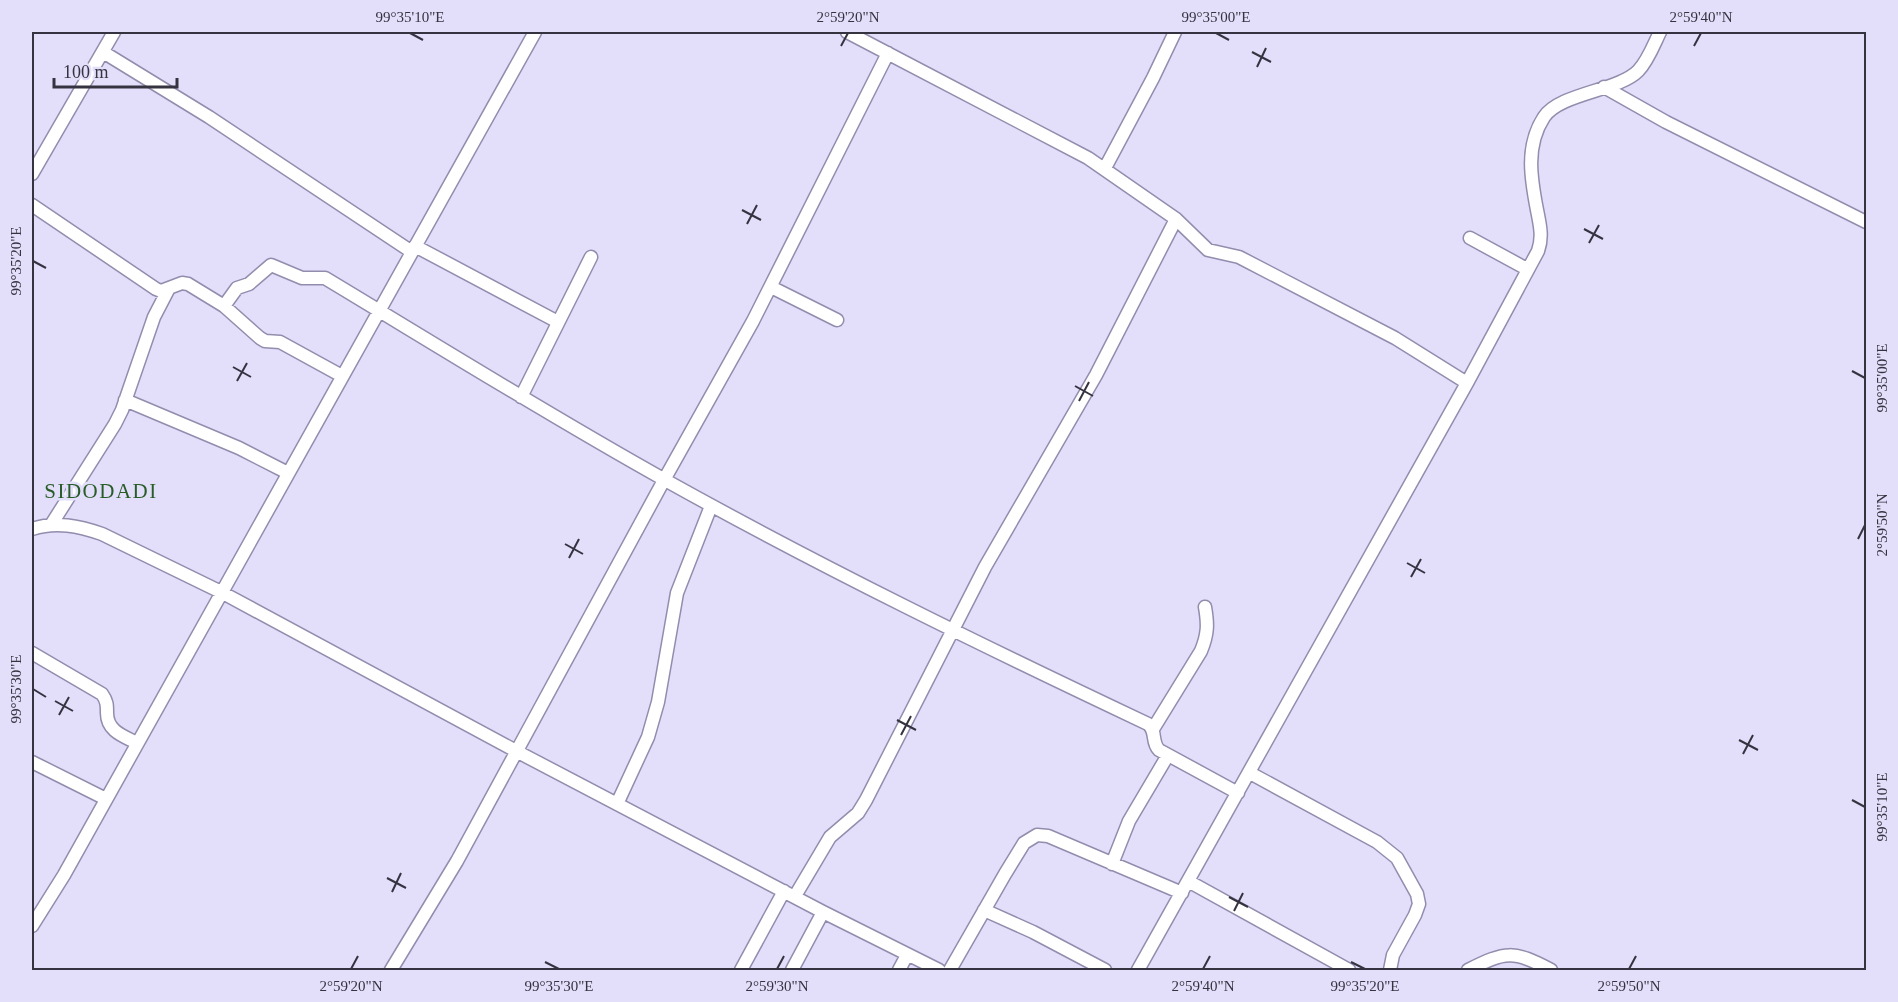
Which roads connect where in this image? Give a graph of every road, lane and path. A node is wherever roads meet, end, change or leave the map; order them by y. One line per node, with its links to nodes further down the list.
1 (114, 32): 6 (street)
2 (535, 32): 15 (street)
3 (847, 32): 7 (street)
4 (1175, 32): 9 (street)
5 (1660, 32): 8 (street)
6 (103, 52): 10 (street); 15 (street)
7 (888, 53): 9 (street); 18 (street)
8 (1604, 87): 13 (street); 17 (street)
9 (1105, 168): 12 (street)
10 (32, 174)
11 (32, 204): 19 (street)
12 (1176, 219): 25 (street); 35 (street)
13 (1866, 222)
14 (1470, 238): 17 (street)
15 (413, 249): 21 (street); 23 (street)
16 (591, 256): 23 (street)
17 (1527, 269): 25 (street)
18 (771, 287): 22 (street); 29 (street)
19 (168, 290): 20 (street); 27 (street)
20 (224, 306): 21 (street); 24 (street)
21 (380, 311): 24 (street); 26 (street)
22 (837, 320)
23 (558, 322): 26 (street)
24 (342, 376): 28 (street)
25 (1467, 383): 42 (street)
26 (520, 397): 29 (street)
27 (125, 400): 28 (street); 31 (street)
28 (288, 473): 33 (street)
29 (664, 480): 30 (street); 39 (street)
30 (711, 506): 35 (street); 45 (street)
31 (51, 525): 32 (street); 33 (street)
32 (32, 529)
33 (221, 592): 38 (street); 39 (street)
34 (1205, 607): 37 (street)
35 (952, 631): 37 (street); 48 (street)
36 (32, 653): 38 (street)
37 (1153, 729): 40 (street)
38 (137, 743): 44 (street)
39 (516, 751): 45 (street); 55 (street)
40 (1168, 755): 43 (street); 46 (street)
41 (32, 762): 44 (street)
42 (1250, 773): 43 (street); 63 (street)
43 (1239, 793): 47 (street)
44 (105, 800): 52 (street)
45 (617, 804): 48 (street)
46 (1112, 864): 49 (street); 50 (street)
47 (1188, 881): 49 (street); 62 (street)
48 (789, 893): 51 (street); 56 (street)
49 (1182, 893): 61 (street)
50 (984, 910): 54 (street); 60 (street)
51 (824, 912): 53 (street); 57 (street)
52 (32, 926)
53 (907, 955): 58 (street); 59 (street)
54 (952, 969)
55 (391, 970)
56 (741, 970)
57 (792, 970)
58 (899, 970)
59 (939, 970)
60 (1105, 970)
61 (1138, 970)
62 (1348, 970)
63 (1390, 970)
64 (1468, 970): 65 (street)
65 (1551, 970)

